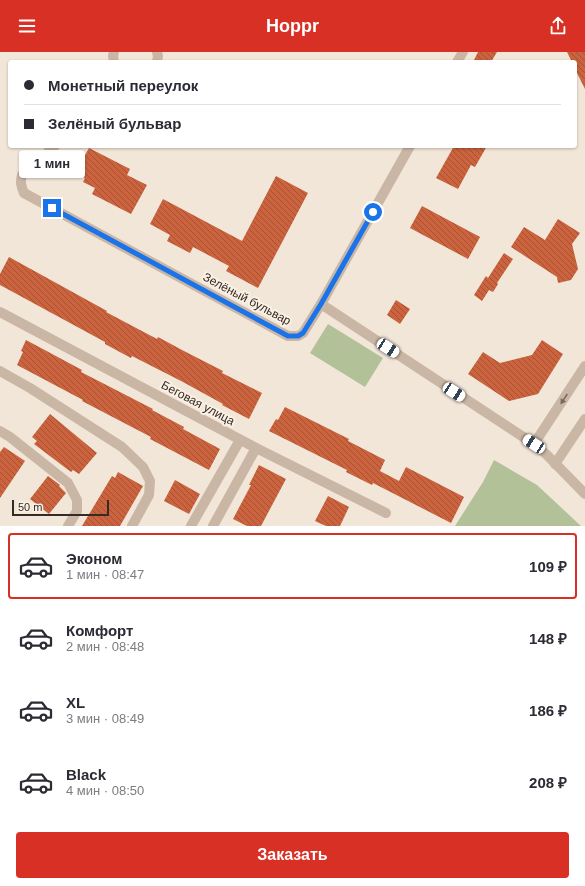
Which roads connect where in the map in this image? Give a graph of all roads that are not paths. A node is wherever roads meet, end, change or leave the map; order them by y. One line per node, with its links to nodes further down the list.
1 (53, 148): 3 (street, Зелёный бульвар)
2 (409, 148): 3 (street)
3 (321, 304): 10 (street)
4 (0, 312): 9 (street, Беговая улица)
5 (585, 366): 10 (street, one-way to 10)
6 (0, 371): 16 (street)
7 (585, 419): 12 (street)
8 (0, 431): 15 (street)
9 (240, 440): 11 (street, Беговая улица); 17 (street)
10 (534, 444): 12 (street)
11 (256, 448): 14 (street, Беговая улица); 18 (street)
12 (555, 464): 13 (street)
13 (585, 494)
14 (386, 513)
15 (68, 526)
16 (132, 526)
17 (191, 526)
18 (212, 526)

